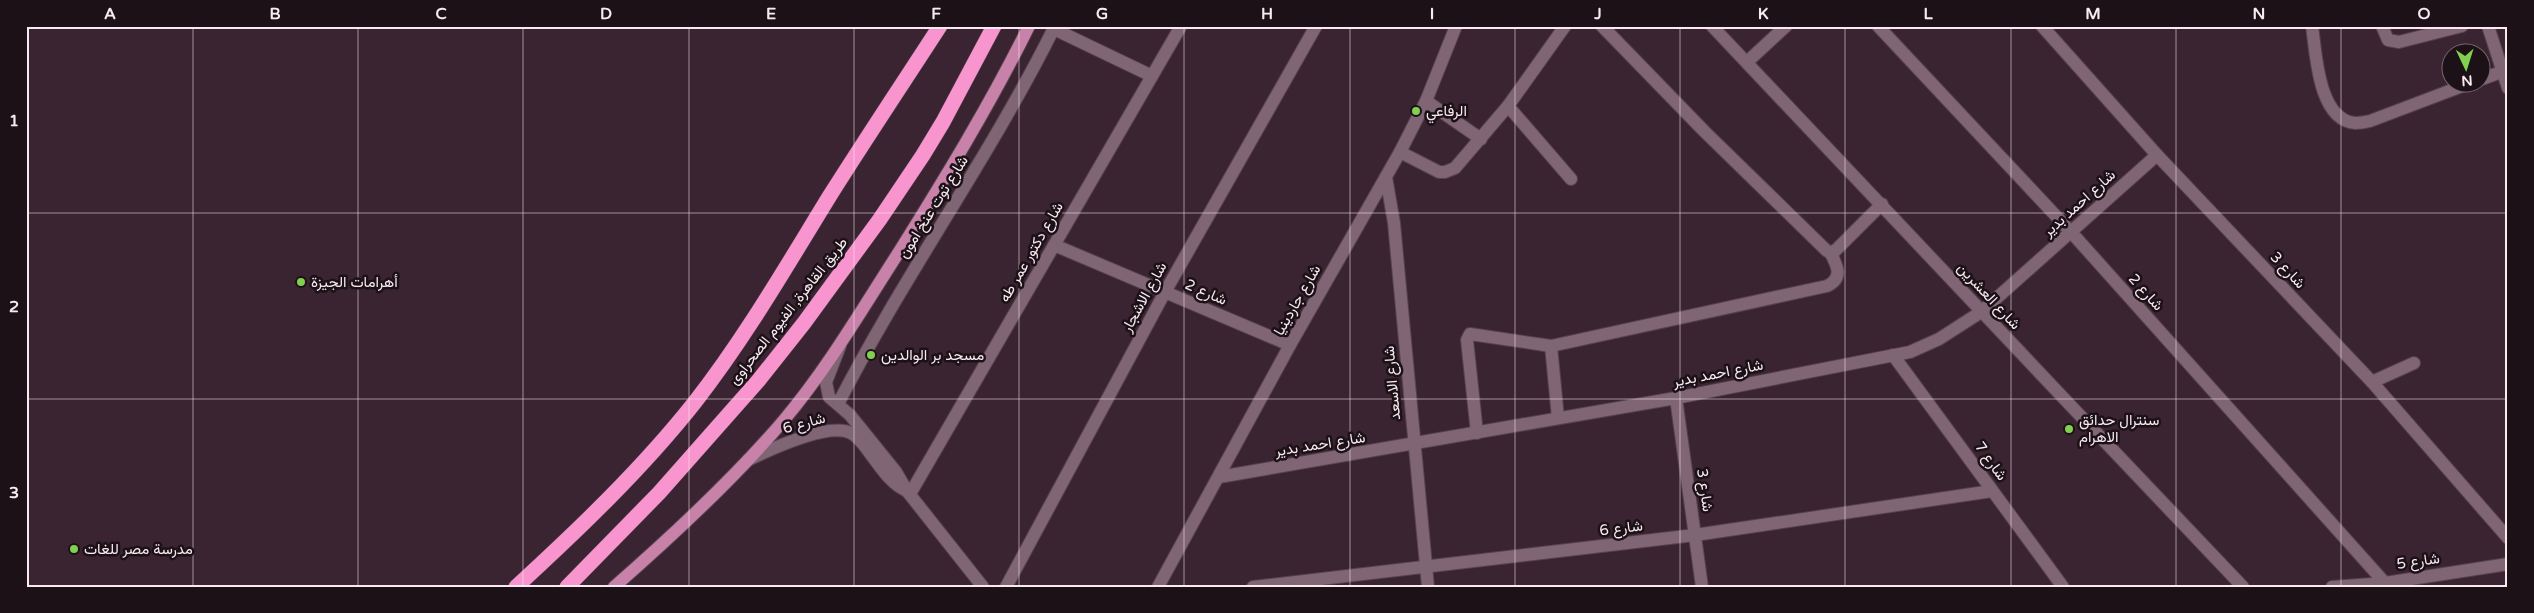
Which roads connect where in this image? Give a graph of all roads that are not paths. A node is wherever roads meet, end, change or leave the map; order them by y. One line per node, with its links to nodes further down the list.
1 (940, 26): 57 (highway, طريق القاهرة, الفيوم الصحراوى)
2 (994, 26): 58 (highway, طريق القاهرة, الفيوم الصحراوى)
3 (1029, 26): 37 (main road)
4 (1181, 26): 21 (street, شارع دكتور عمر طه)
5 (1316, 26): 35 (street, شارع الاشجار)
6 (1456, 26): 24 (street, شارع جاردينيا)
7 (1566, 26): 25 (street)
8 (1602, 26): 34 (street)
9 (1712, 26): 18 (street, شارع العشرين)
10 (1786, 26): 18 (street)
11 (1878, 26): 32 (street, شارع 2)
12 (2042, 26): 28 (street, شارع 3)
13 (2312, 26): 23 (street)
14 (2382, 26): 15 (street)
15 (2462, 26)
16 (2488, 26): 19 (street)
17 (1055, 27): 21 (street); 44 (street, شارع توت عنخ امون)
18 (1746, 62): 31 (street, شارع العشرين)
19 (2501, 72): 20 (street); 22 (street)
20 (2492, 75)
21 (1152, 76): 33 (street, شارع دكتور عمر طه)
22 (2508, 88)
23 (2447, 92)
24 (1426, 101): 26 (street); 27 (street, شارع جاردينيا)
25 (1508, 106): 26 (street); 30 (street)
26 (1480, 139): 27 (street)
27 (1400, 152): 29 (street, شارع جاردينيا)
28 (2157, 155): 32 (street, شارع احمد بدير); 42 (street, شارع 3)
29 (1386, 178): 38 (street, شارع جاردينيا); 47 (street, شارع الاسعد)
30 (1571, 180)
31 (1882, 204): 34 (street); 36 (street, شارع العشرين)
32 (2071, 232): 36 (street, شارع احمد بدير); 56 (street, شارع 2)
33 (1054, 245): 35 (street, شارع 2); 51 (street, شارع دكتور عمر طه)
34 (1830, 252): 39 (street)
35 (1165, 292): 38 (street, شارع 2); 61 (street, شارع الاشجار)
36 (1981, 312): 40 (street, شارع احمد بدير); 67 (street, شارع العشرين)
37 (840, 344): 44 (street, شارع 6); 48 (main road)
38 (1290, 345): 49 (street, شارع جاردينيا)
39 (1551, 346): 45 (street); 46 (street)
40 (1893, 355): 43 (street, شارع احمد بدير); 50 (street, شارع 7)
41 (2414, 363): 42 (street)
42 (2372, 382): 53 (street, شارع 3)
43 (1676, 398): 45 (street, شارع احمد بدير); 52 (street, شارع 3)
44 (838, 404): 51 (street, شارع 6)
45 (1558, 418): 46 (street, شارع احمد بدير)
46 (1477, 433): 47 (street, شارع احمد بدير)
47 (1414, 445): 49 (street, شارع احمد بدير); 55 (street, شارع الاسعد)
48 (746, 461): 51 (street, شارع 6); 59 (main road)
49 (1219, 477): 62 (street, شارع جاردينيا)
50 (1992, 491): 52 (street, شارع 6); 66 (street, شارع 7)
51 (908, 493): 60 (street, شارع 6)
52 (1695, 535): 55 (street, شارع 6); 65 (street, شارع 3)
53 (2508, 538)
54 (2508, 564): 56 (street, شارع 5)
55 (1425, 567): 63 (street, شارع 6); 64 (street, شارع الاسعد)
56 (2385, 582): 68 (street, شارع 5)
57 (516, 587)
58 (567, 587)
59 (614, 587)
60 (983, 587)
61 (1006, 587)
62 (1158, 587)
63 (1252, 587)
64 (1428, 587)
65 (1702, 587)
66 (2063, 587)
67 (2244, 587)
68 (2332, 587)

